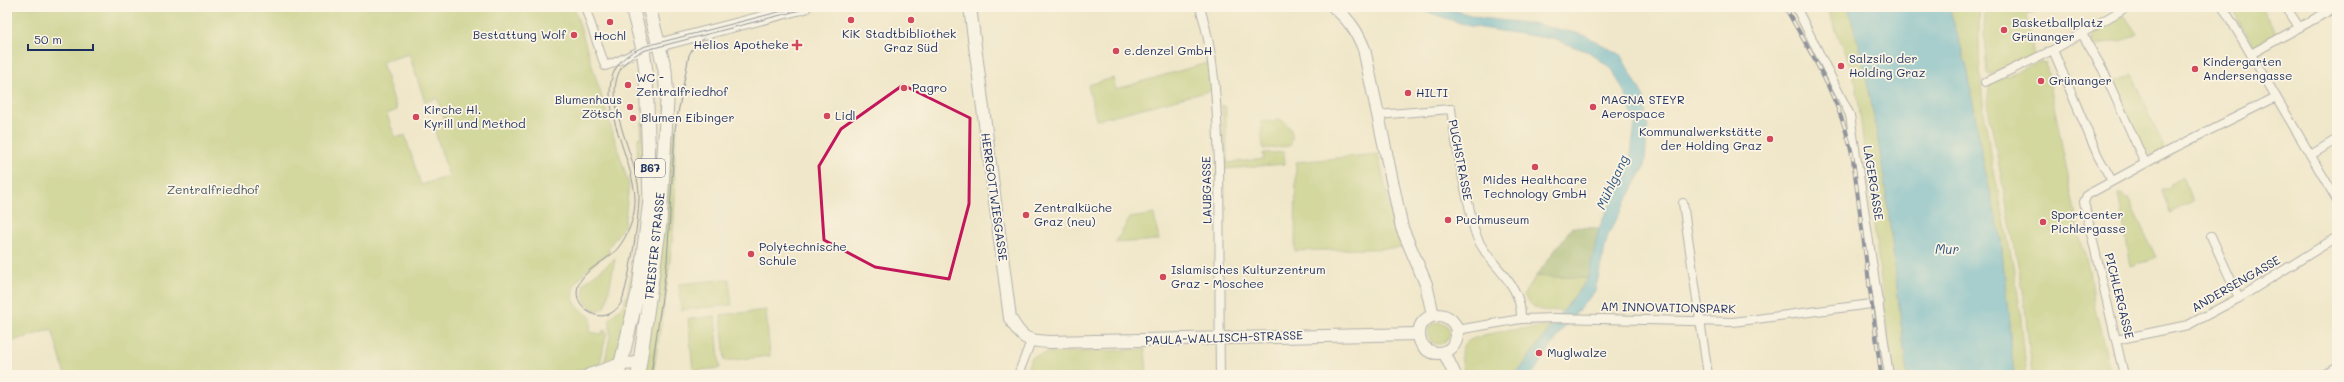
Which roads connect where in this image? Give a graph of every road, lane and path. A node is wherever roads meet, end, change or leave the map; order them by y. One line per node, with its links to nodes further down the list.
1 (585, 7): 16 (street)
2 (632, 7): 16 (main road, TRIESTER STRASSE / B67)
3 (649, 7): 15 (main road, TRIESTER STRASSE / B67)
4 (805, 7): 15 (street)
5 (970, 7): 39 (street, HERRGOTTWIESGASSE)
6 (1200, 7): 37 (street, LAUBGASSE)
7 (1334, 7): 21 (street)
8 (1796, 7): 31 (street, LAGERGASSE)
9 (2127, 7): 14 (street)
10 (2223, 7): 18 (street)
11 (2286, 7): 13 (street)
12 (2335, 9): 13 (street)
13 (2299, 27): 18 (street)
14 (2082, 34): 17 (street); 24 (street)
15 (658, 45): 16 (street); 42 (main road, TRIESTER STRASSE / B67)
16 (643, 49): 43 (main road, TRIESTER STRASSE / B67)
17 (2053, 50): 19 (street); 25 (street)
18 (2251, 54): 20 (street)
19 (1985, 82)
20 (2276, 97): 23 (street); 24 (street, PICHLERGASSE)
21 (1377, 115): 32 (street); 33 (street, PUCHSTRASSE)
22 (2337, 139): 23 (street)
23 (2311, 154): 26 (street)
24 (2146, 163): 25 (street, PICHLERGASSE)
25 (2112, 181): 38 (street, PICHLERGASSE)
26 (2337, 200)
27 (1683, 203): 34 (street)
28 (2211, 236): 30 (street)
29 (2337, 237): 30 (street, ANDERSENGASSE)
30 (2239, 298): 38 (street, ANDERSENGASSE)
31 (1879, 303): 34 (street, AM INNOVATIONSPARK); 49 (street, LAGERGASSE)
32 (1433, 315): 35 (street); 36 (street)
33 (1521, 319): 34 (street, AM INNOVATIONSPARK); 35 (street, AM INNOVATIONSPARK)
34 (1700, 322): 48 (street)
35 (1457, 330): 40 (street)
36 (1418, 334): 37 (street, PAULA-WALLISCH-STRASSE); 40 (street)
37 (1219, 338): 39 (street, PAULA-WALLISCH-STRASSE); 46 (street, LAUBGASSE)
38 (2116, 340): 50 (street, PICHLERGASSE)
39 (1030, 341): 45 (street)
40 (1444, 352): 47 (street)
41 (2337, 367): 51 (street)
42 (639, 369): 43 (street)
43 (620, 370): 44 (street)
44 (597, 374)
45 (1018, 375)
46 (1220, 375)
47 (1455, 375)
48 (1708, 375)
49 (1889, 375)
50 (2124, 375)
51 (2322, 375)

